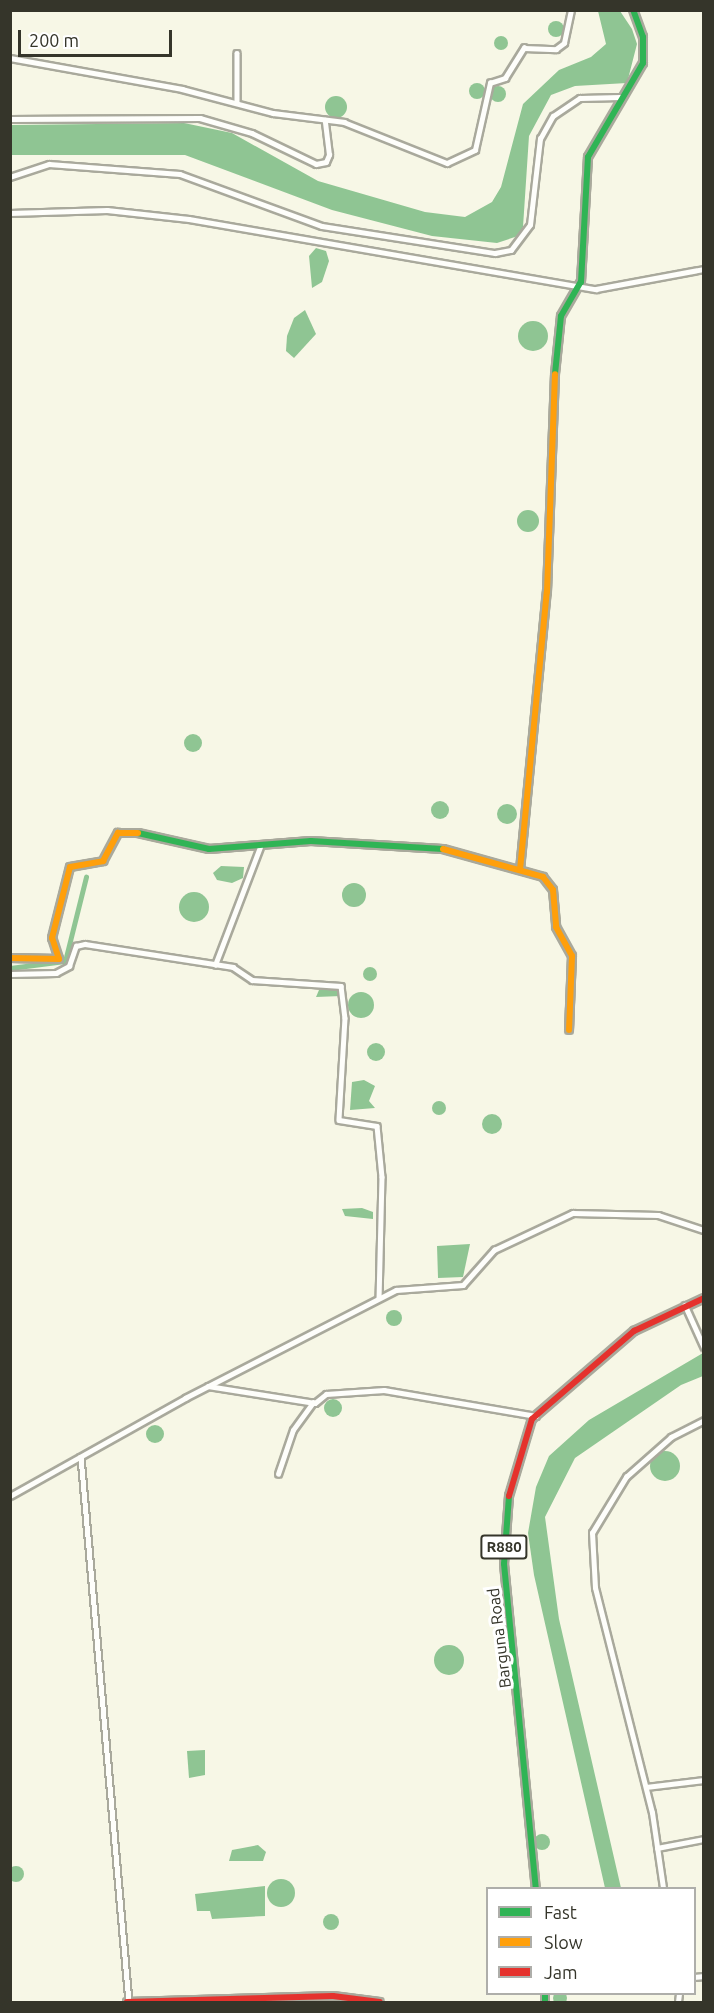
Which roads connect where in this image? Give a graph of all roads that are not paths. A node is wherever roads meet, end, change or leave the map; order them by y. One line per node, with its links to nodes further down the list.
1 (571, 10): 8 (street)
2 (633, 10): 5 (street)
3 (237, 53): 6 (street)
4 (10, 58): 6 (street)
5 (620, 96): 9 (street); 12 (street)
6 (237, 102): 8 (street)
7 (10, 119): 8 (street)
8 (325, 120)
9 (10, 177)
10 (10, 213): 12 (street)
11 (704, 269): 12 (street)
12 (578, 287): 14 (street)
13 (260, 847): 14 (street); 15 (street); 16 (street)
14 (520, 870): 18 (street)
15 (10, 958)
16 (215, 965): 17 (street); 20 (street)
17 (10, 974)
18 (569, 1030)
19 (704, 1230): 20 (street)
20 (379, 1298): 24 (street)
21 (704, 1298): 22 (street, Barguna Road / R880)
22 (685, 1305): 23 (street); 26 (street, Barguna Road / R880)
23 (704, 1347)
24 (208, 1386): 25 (street); 28 (street)
25 (313, 1402): 26 (street); 29 (street)
26 (536, 1416): 35 (street, Barguna Road / R880)
27 (704, 1420): 32 (street)
28 (81, 1457): 30 (street); 37 (street)
29 (278, 1474)
30 (10, 1496)
31 (704, 1780): 32 (street)
32 (646, 1787): 34 (street)
33 (704, 1839): 34 (street)
34 (657, 1848): 36 (street)
35 (536, 1887)
36 (663, 1887)
37 (128, 2002): 38 (street)
38 (380, 2002)

